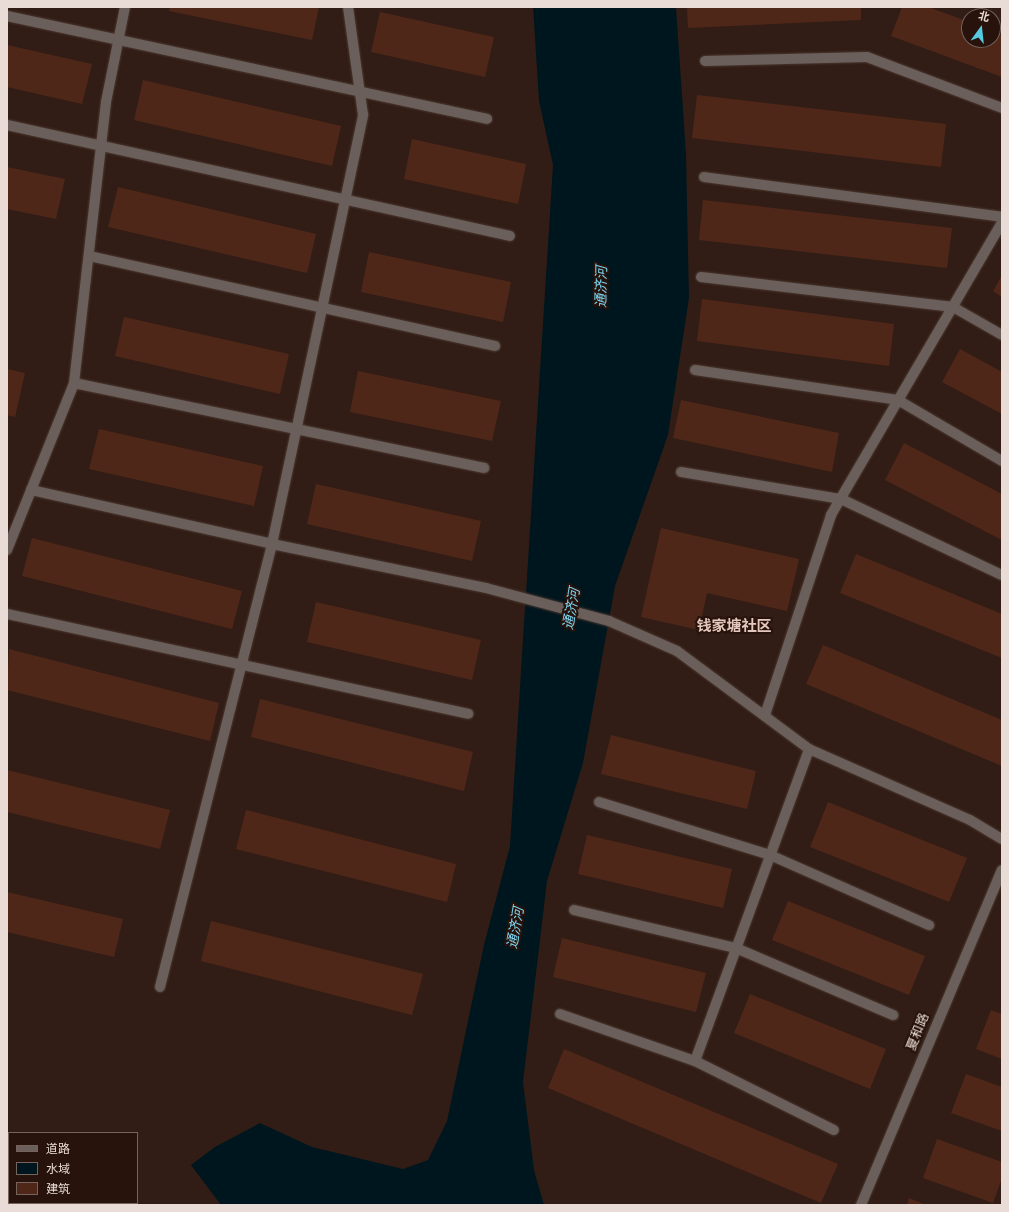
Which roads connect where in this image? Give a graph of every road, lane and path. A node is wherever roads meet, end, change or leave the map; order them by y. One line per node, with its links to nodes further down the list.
1 (125, 7): 4 (street)
2 (348, 7): 6 (street)
3 (7, 16): 4 (street)
4 (119, 40): 6 (street); 10 (street)
5 (704, 61): 7 (street)
6 (360, 92): 8 (street); 12 (street)
7 (1002, 108)
8 (487, 119)
9 (7, 125): 10 (street)
10 (101, 145): 12 (street); 16 (street)
11 (704, 177): 13 (street)
12 (345, 198): 15 (street); 19 (street)
13 (1002, 216)
14 (1002, 222): 18 (street)
15 (510, 236)
16 (89, 256): 19 (street); 23 (street)
17 (701, 277): 18 (street)
18 (953, 307): 20 (street); 24 (street)
19 (322, 308): 21 (street); 25 (street)
20 (1002, 335)
21 (495, 346)
22 (695, 370): 24 (street)
23 (74, 383): 25 (street); 29 (street)
24 (898, 400): 26 (street); 30 (street)
25 (296, 429): 27 (street); 31 (street)
26 (1002, 461)
27 (484, 468)
28 (681, 472): 30 (street)
29 (31, 490): 31 (street); 32 (street)
30 (841, 499): 33 (street); 37 (street)
31 (272, 544): 35 (street); 37 (street)
32 (7, 550)
33 (1002, 575)
34 (7, 614): 35 (street)
35 (241, 665): 36 (street); 46 (street)
36 (468, 714)
37 (765, 715): 38 (street)
38 (809, 749): 40 (street); 41 (street)
39 (599, 802): 41 (street)
40 (1002, 839)
41 (770, 855): 44 (street); 45 (street)
42 (1002, 870): 51 (street, 夏和路)
43 (574, 910): 45 (street)
44 (928, 925)
45 (736, 948): 48 (street); 49 (street)
46 (160, 987)
47 (560, 1014): 49 (street)
48 (893, 1015)
49 (695, 1061): 50 (street)
50 (834, 1130)
51 (861, 1205)

